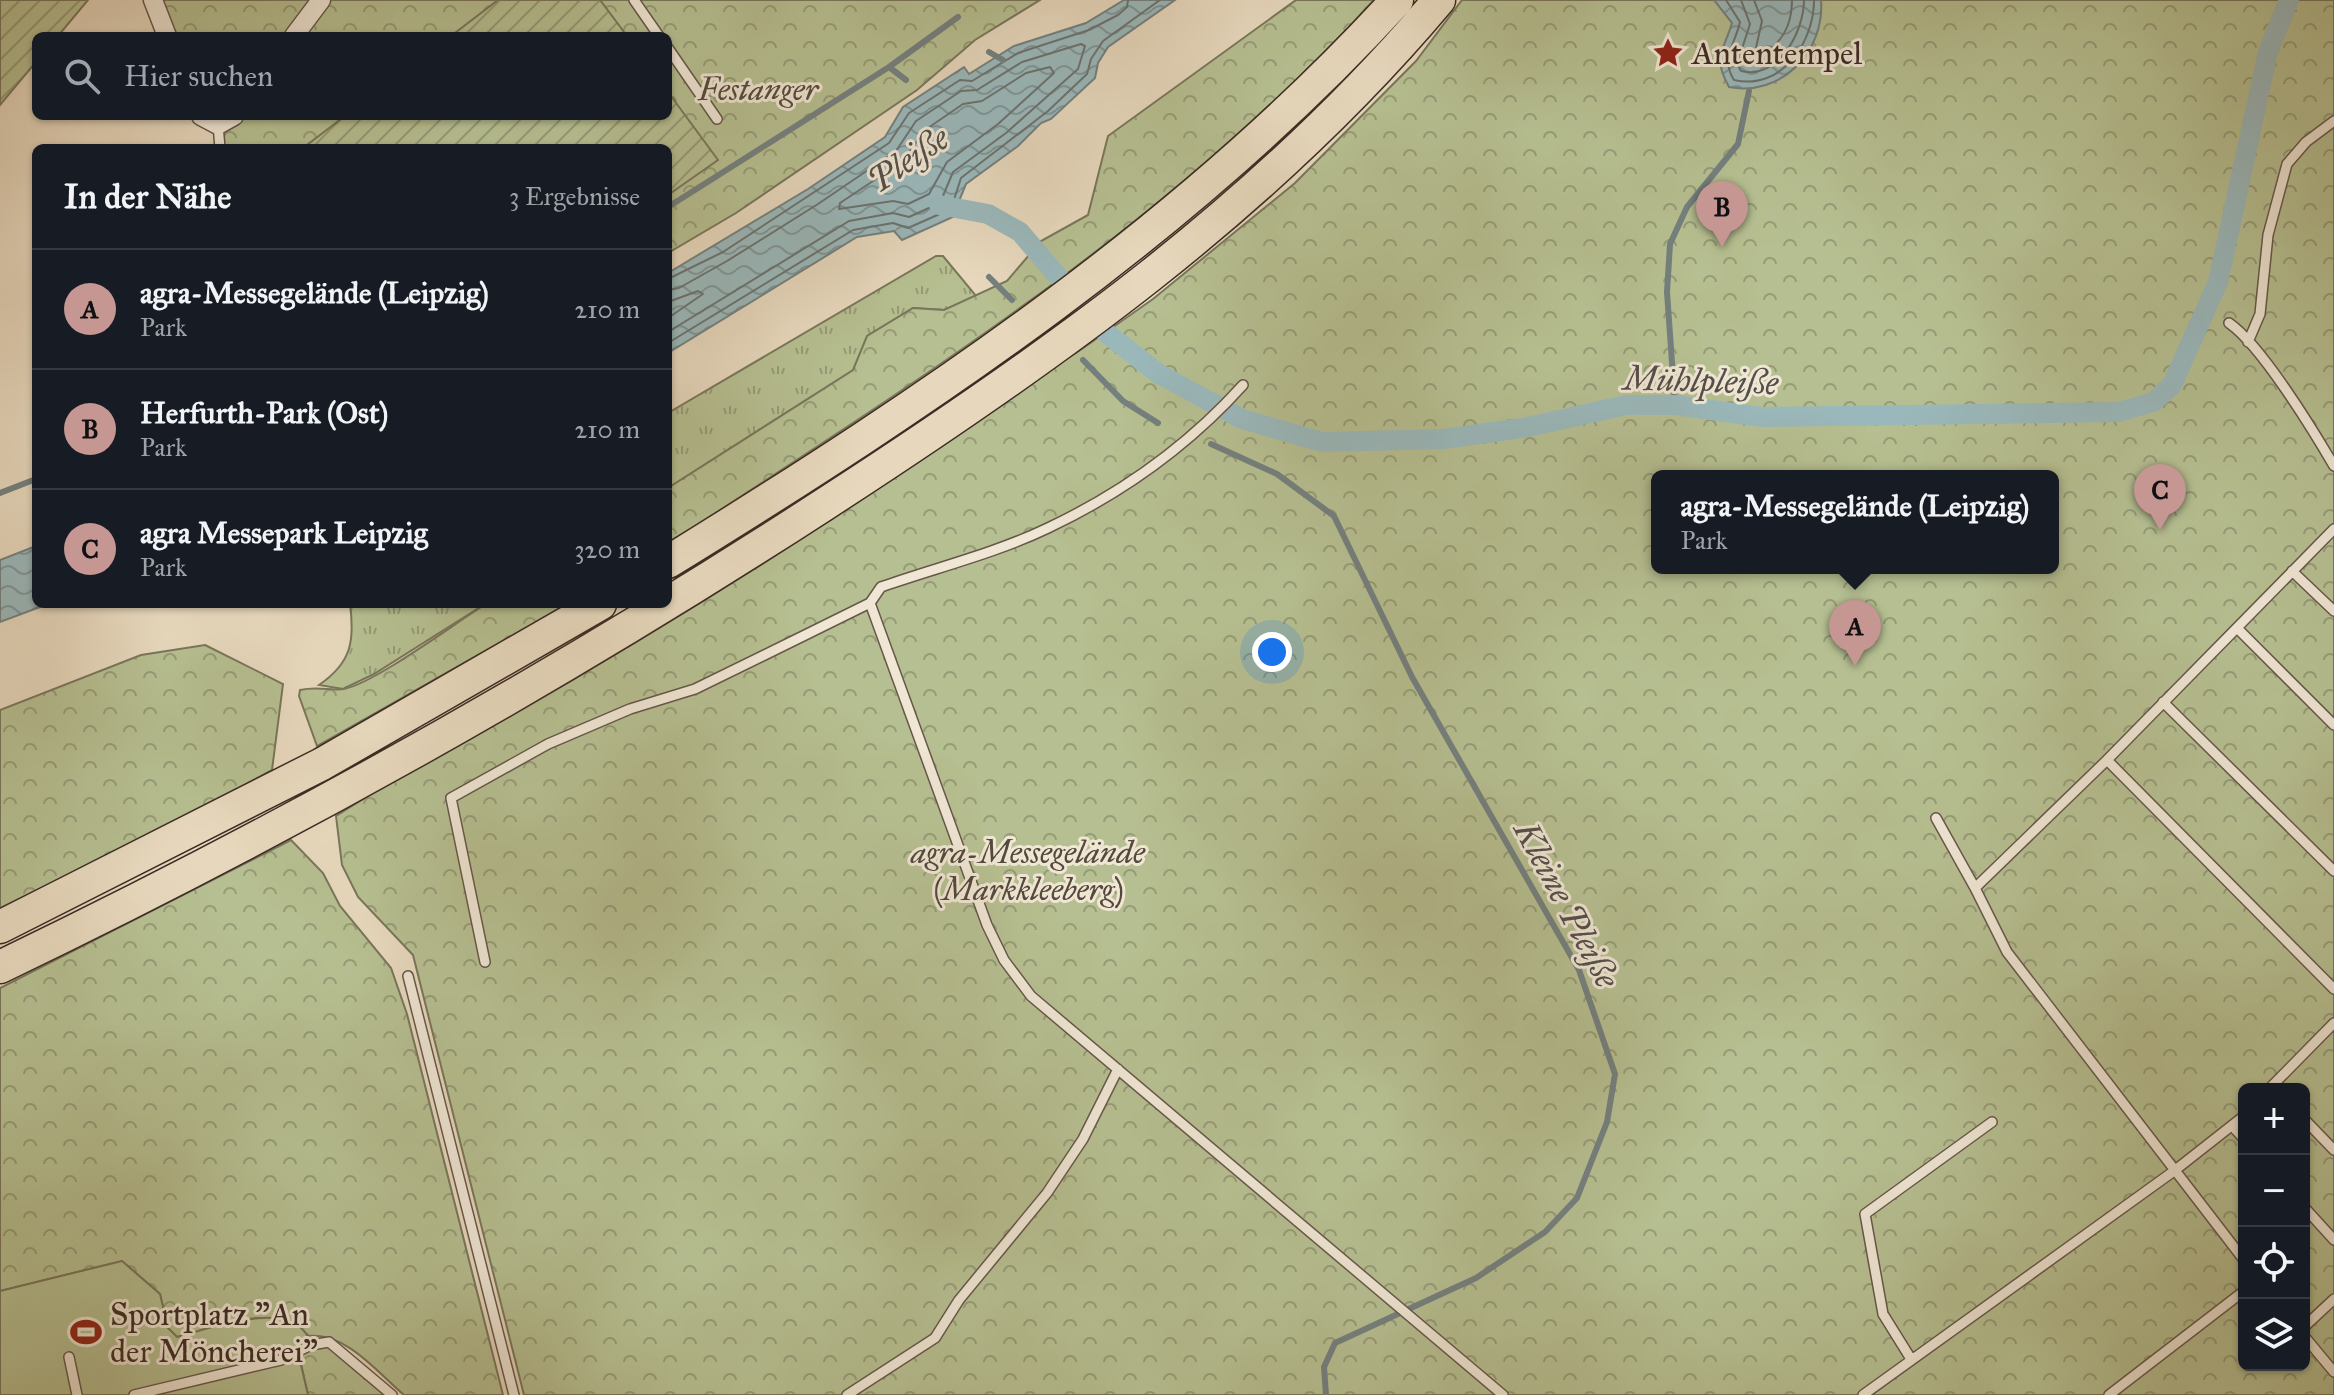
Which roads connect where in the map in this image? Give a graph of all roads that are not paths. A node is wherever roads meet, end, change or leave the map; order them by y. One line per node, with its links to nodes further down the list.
1 (153, 0): 6 (street)
2 (321, 0): 7 (street)
3 (634, 0): 8 (lane)
4 (1397, 0): 19 (highway)
5 (1439, 0): 21 (highway)
6 (165, 32)
7 (297, 32)
8 (656, 32)
9 (672, 54): 10 (lane)
10 (717, 119)
11 (218, 120): 13 (lane)
12 (2334, 121): 15 (lane)
13 (220, 144)
14 (2229, 323): 15 (lane)
15 (2248, 342): 17 (lane)
16 (1243, 385): 22 (lane)
17 (2334, 466)
18 (2334, 529): 20 (lane)
19 (672, 559)
20 (2292, 571): 25 (lane); 26 (lane)
21 (672, 602)
22 (870, 603): 34 (lane); 39 (lane)
23 (593, 608): 33 (highway)
24 (661, 608): 35 (highway)
25 (2334, 611)
26 (2237, 628): 27 (lane); 28 (lane)
27 (2163, 702): 29 (lane); 31 (lane)
28 (2334, 725)
29 (2107, 760): 32 (lane); 37 (lane)
30 (1936, 818): 32 (lane)
31 (2334, 871)
32 (1975, 888): 47 (lane)
33 (0, 927)
34 (485, 962)
35 (0, 967)
36 (408, 976): 61 (lane)
37 (2334, 989)
38 (2334, 1023): 40 (lane)
39 (1118, 1069): 62 (lane); 63 (lane)
40 (2277, 1083)
41 (1992, 1122): 56 (lane)
42 (2238, 1122): 44 (lane)
43 (2310, 1125): 46 (lane)
44 (2233, 1127): 45 (lane); 47 (lane)
45 (2238, 1132)
46 (2334, 1150)
47 (2174, 1171): 50 (lane); 56 (lane)
48 (2310, 1214): 49 (lane)
49 (2334, 1240)
50 (2238, 1252)
51 (2238, 1296): 65 (lane)
52 (2334, 1299): 53 (lane)
53 (2310, 1321)
54 (2310, 1343): 57 (lane)
55 (69, 1357): 58 (lane)
56 (1911, 1359): 64 (lane)
57 (2334, 1372)
58 (77, 1395)
59 (134, 1395): 60 (lane)
60 (392, 1395)
61 (514, 1395)
62 (847, 1395)
63 (1503, 1395)
64 (1863, 1395)
65 (2109, 1395)

